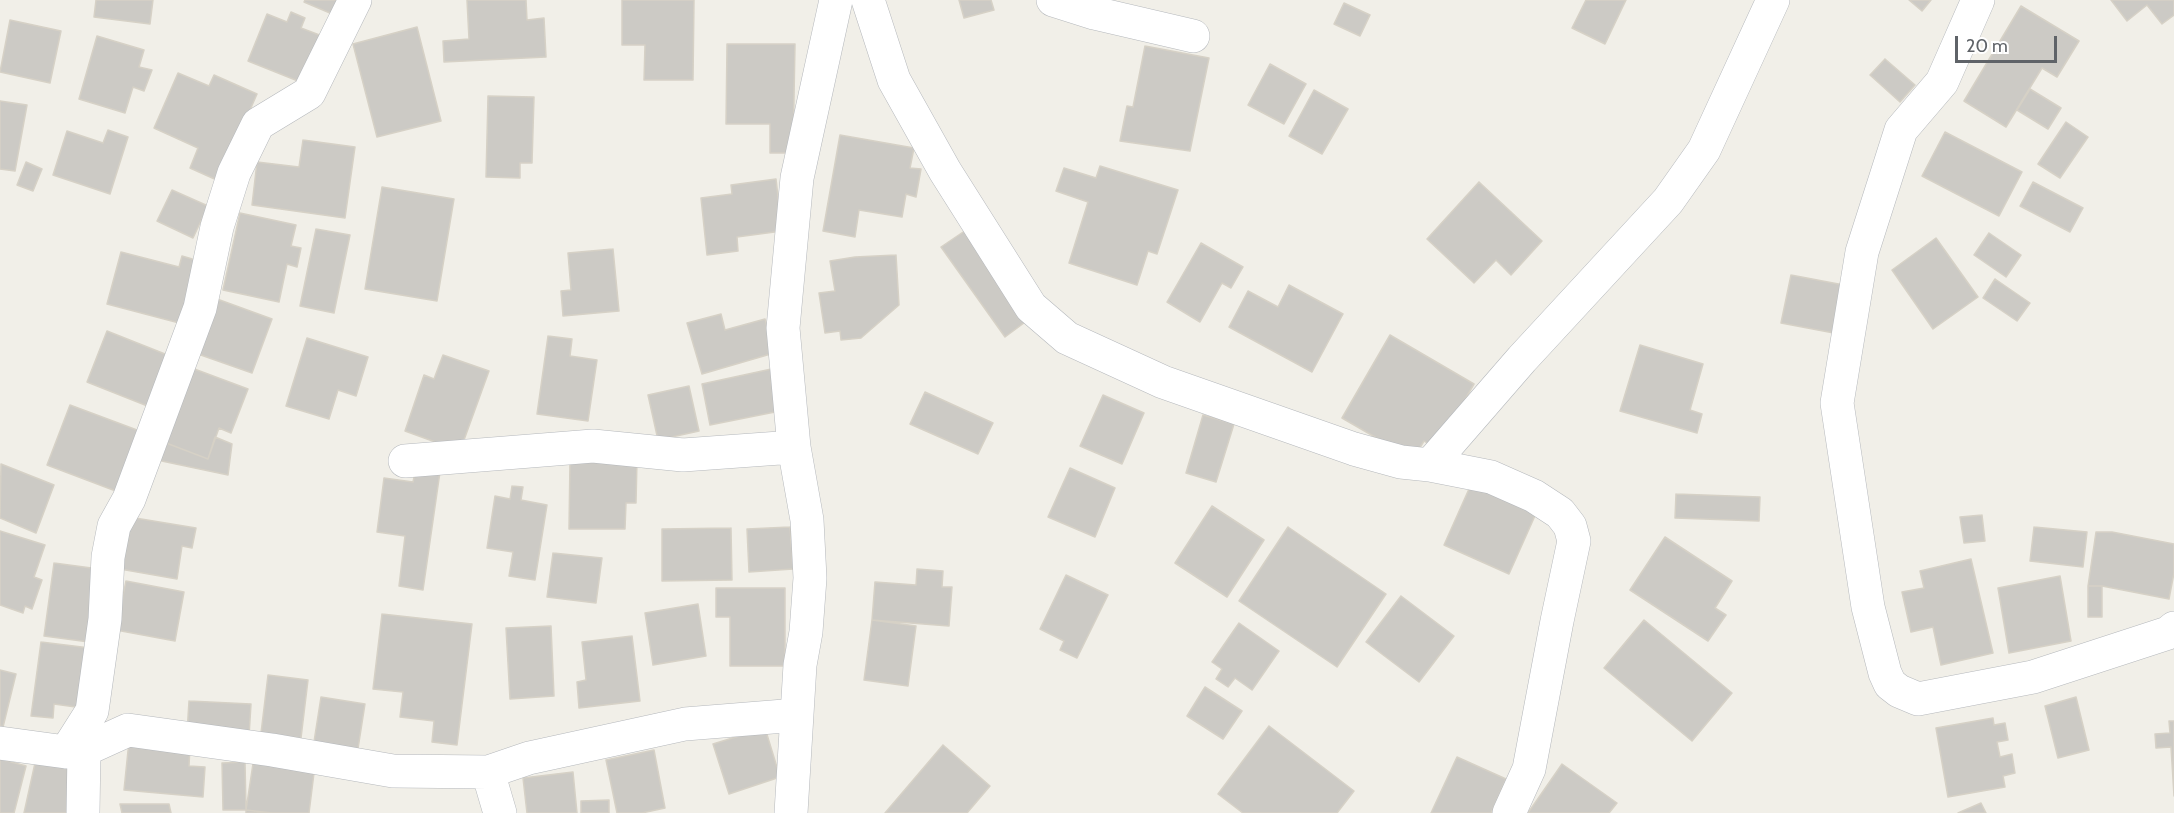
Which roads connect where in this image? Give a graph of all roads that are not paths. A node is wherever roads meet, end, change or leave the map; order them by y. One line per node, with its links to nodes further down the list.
1 (355, 0): 14 (street)
2 (836, 0): 8 (street)
3 (868, 0): 10 (street)
4 (1053, 0): 7 (street)
5 (1773, 0): 10 (street)
6 (1978, 0): 11 (street)
7 (1193, 36)
8 (794, 447): 9 (street); 12 (street)
9 (405, 461)
10 (1430, 465): 19 (street)
11 (2174, 628)
12 (796, 715): 15 (street); 18 (street)
13 (0, 743): 14 (street)
14 (75, 751): 15 (street); 16 (street)
15 (488, 772): 17 (street)
16 (83, 813)
17 (500, 813)
18 (791, 813)
19 (1509, 813)

